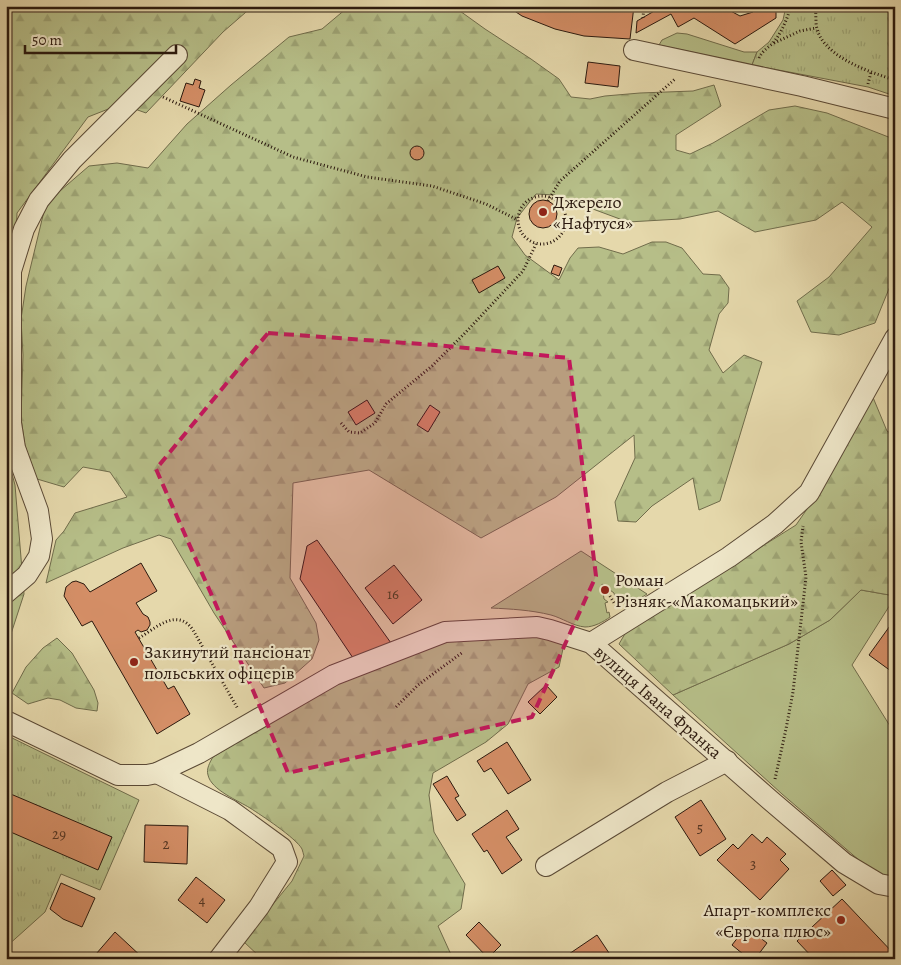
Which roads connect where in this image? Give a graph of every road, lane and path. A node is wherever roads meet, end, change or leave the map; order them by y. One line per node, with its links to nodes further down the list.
1 (644, 6): 4 (path)
2 (791, 6): 6 (path)
3 (817, 6): 5 (path)
4 (643, 18)
5 (816, 28): 6 (path); 10 (path)
6 (773, 43): 9 (path)
7 (634, 50): 13 (street)
8 (177, 55): 12 (street)
9 (760, 55)
10 (895, 80)
11 (672, 81): 14 (path)
12 (144, 88): 15 (path); 20 (street)
13 (895, 109)
14 (550, 199): 15 (path); 16 (path)
15 (518, 220): 16 (path)
16 (536, 244): 18 (path)
17 (895, 338): 19 (street)
18 (341, 423)
19 (809, 493): 22 (street); 29 (path)
20 (6, 593)
21 (139, 638): 26 (path)
22 (591, 643): 26 (street, вулиця Івана Франка); 27 (street, вулиця Івана Франка)
23 (464, 652): 24 (path)
24 (396, 707)
25 (6, 721): 28 (street, вулиця Івана Франка)
26 (248, 725): 28 (street, вулиця Івана Франка)
27 (727, 761): 29 (street, вулиця Івана Франка); 30 (street)
28 (157, 773): 32 (street)
29 (770, 800): 31 (street, вулиця Івана Франка)
30 (546, 866)
31 (895, 888)
32 (220, 959)

